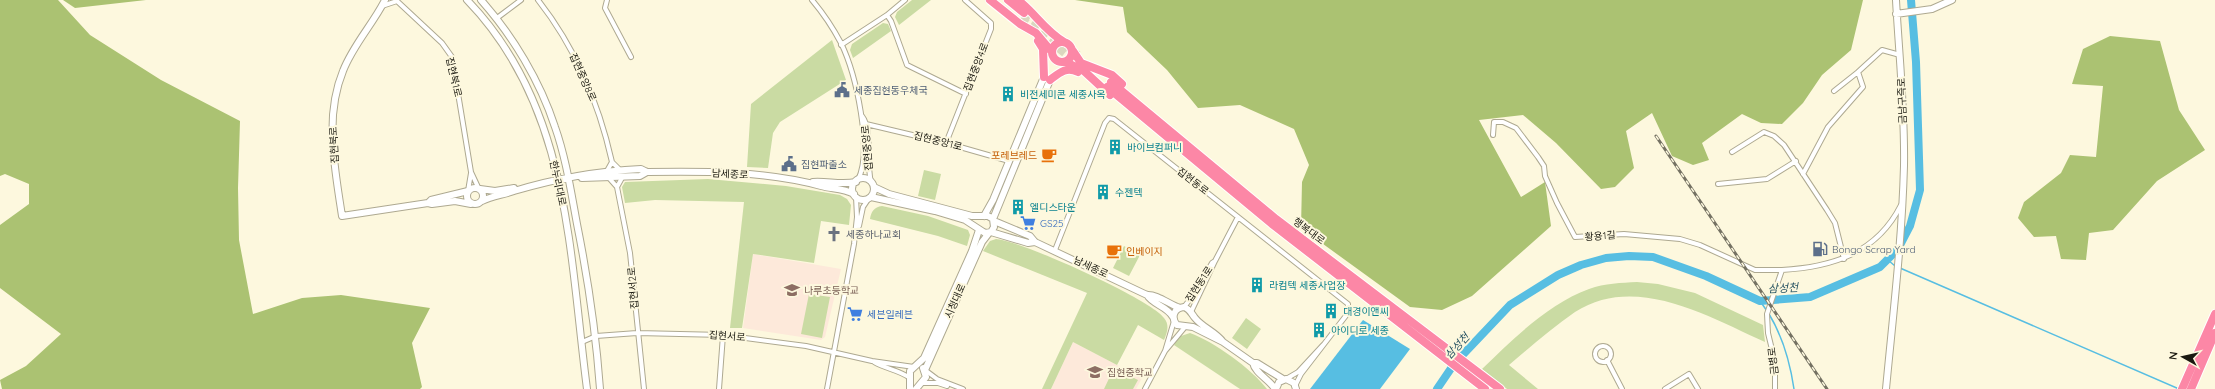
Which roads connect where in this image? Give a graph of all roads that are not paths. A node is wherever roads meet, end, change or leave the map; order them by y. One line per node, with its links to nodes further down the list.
1 (385, 0): 17 (street, 집현북로)
2 (467, 0): 48 (street, 한누리대로)
3 (481, 0): 21 (street, 한누리대로)
4 (521, 0): 21 (street)
5 (538, 0): 39 (street, 집현중앙8로)
6 (607, 0): 26 (street)
7 (812, 0): 22 (street, 집현중앙로)
8 (905, 0): 19 (street)
9 (965, 0): 32 (street, 집현중앙4로)
10 (990, 0): 20 (highway)
11 (999, 0): 20 (highway)
12 (1008, 0): 20 (highway)
13 (1018, 0): 20 (highway)
14 (1896, 0): 18 (street, 금남구즉로)
15 (1952, 0): 18 (street)
16 (397, 1): 17 (street); 42 (street, 집현북1로)
17 (382, 7): 60 (street, 집현북로)
18 (1899, 14): 25 (street, 금남구즉로)
19 (887, 15): 22 (street); 32 (street)
20 (1024, 17): 23 (highway); 24 (highway); 29 (highway)
21 (497, 18): 47 (street, 한누리대로)
22 (841, 44): 33 (street, 집현중앙로)
23 (1069, 46): 24 (highway); 27 (highway); 30 (highway)
24 (1052, 53): 27 (highway); 29 (highway)
25 (1900, 55): 28 (street); 61 (street, 금남구즉로)
26 (631, 56)
27 (1064, 63): 29 (highway); 30 (highway)
28 (1858, 72): 31 (street); 44 (street)
29 (1047, 79): 30 (highway); 40 (street); 66 (street)
30 (1108, 84): 63 (highway, 행복대로)
31 (1834, 91)
32 (966, 94): 36 (street, 집현중앙4로)
33 (862, 116): 34 (street, 집현중앙로); 49 (street, 집현중앙로)
34 (866, 124): 36 (street, 집현중앙1로); 51 (street, 집현중앙로)
35 (1493, 135): 74 (street, 황용1길)
36 (946, 143): 40 (street, 집현중앙1로)
37 (1732, 152): 38 (street)
38 (1796, 161): 44 (street); 52 (street)
39 (612, 162): 41 (street); 43 (street)
40 (1009, 162): 64 (street)
41 (607, 170): 43 (street, 남세종로); 46 (street, 남세종로)
42 (471, 172): 54 (street, 집현북1로); 56 (street, 집현북1로)
43 (621, 173): 45 (street, 남세종로); 50 (street, 남세종로); 53 (street)
44 (1803, 174): 72 (street)
45 (604, 177): 46 (street, 남세종로); 53 (street)
46 (576, 178): 47 (street, 남세종로)
47 (568, 179): 48 (street, 남세종로); 84 (street, 한누리대로)
48 (558, 181): 55 (street); 85 (street, 한누리대로)
49 (857, 181): 50 (street, 남세종로); 51 (street); 57 (street)
50 (811, 182): 57 (street, 남세종로)
51 (872, 184): 58 (street); 64 (street)
52 (1718, 184)
53 (617, 187): 81 (street, 집현서2로)
54 (479, 188): 55 (street); 56 (street); 59 (street)
55 (523, 188): 59 (street)
56 (468, 191): 60 (street, 집현북로); 62 (street)
57 (855, 196): 58 (street); 70 (street)
58 (870, 197): 67 (street); 70 (street)
59 (482, 201): 62 (street)
60 (428, 203): 62 (street, 집현북로)
61 (1902, 203): 72 (street, 금남구즉로); 117 (street, 금남구즉로)
62 (471, 204)
63 (1256, 206): 111 (highway, 행복대로); 112 (highway, 행복대로)
64 (983, 216): 66 (street); 67 (street)
65 (1238, 217): 71 (street, 집현동로); 73 (street, 집현동1로); 87 (street, 집현동로)
66 (993, 220): 68 (street); 69 (street, 남세종로)
67 (978, 229): 68 (street); 93 (street, 시청대로)
68 (990, 232): 69 (street, 남세종로); 94 (street, 시청대로)
69 (1035, 242): 71 (street, 남세종로)
70 (854, 244): 89 (street)
71 (1055, 250): 75 (street, 남세종로)
72 (1844, 259): 74 (street, 황용1길)
73 (1215, 261): 76 (street, 집현동1로); 77 (street, 집현동1로)
74 (1782, 270): 116 (street, 금병로)
75 (1147, 295): 76 (street, 남세종로); 79 (street, 남세종로)
76 (1182, 308): 77 (street); 79 (street)
77 (1192, 313): 80 (street); 86 (street)
78 (2215, 314): 98 (highway)
79 (1174, 319): 80 (street); 88 (street)
80 (1186, 326): 86 (street); 88 (street)
81 (637, 333): 83 (street, 집현서로); 84 (street, 집현서로); 102 (street, 집현서2로)
82 (2215, 333): 98 (highway)
83 (723, 335): 89 (street, 집현서로); 103 (street)
84 (596, 336): 85 (street, 집현서로); 101 (street, 한누리대로)
85 (582, 342): 100 (street, 한누리대로)
86 (1223, 342): 92 (street)
87 (1323, 346): 96 (street, 집현동로); 99 (street, 집현동로)
88 (1165, 351): 109 (street)
89 (834, 352): 91 (street, 집현서로); 104 (street)
90 (1607, 360): 113 (street)
91 (872, 361): 93 (street, 집현서로); 95 (street, 집현서로)
92 (1252, 363): 96 (street); 110 (street)
93 (915, 366): 94 (street); 95 (street)
94 (925, 370): 97 (street); 108 (street)
95 (911, 379): 97 (street); 105 (street)
96 (1284, 379): 99 (street); 110 (street)
97 (920, 383): 106 (street); 107 (street)
98 (2190, 384): 118 (highway)
99 (1296, 387)
100 (587, 389)
101 (600, 389)
102 (644, 389)
103 (719, 389)
104 (827, 389)
105 (910, 389)
106 (916, 389)
107 (956, 389)
108 (963, 389)
109 (1145, 389)
110 (1275, 389)
111 (1485, 389)
112 (1500, 389)
113 (1622, 389)
114 (1665, 389): 115 (street)
115 (1698, 389)
116 (1775, 389)
117 (1886, 389)
118 (2182, 389)

